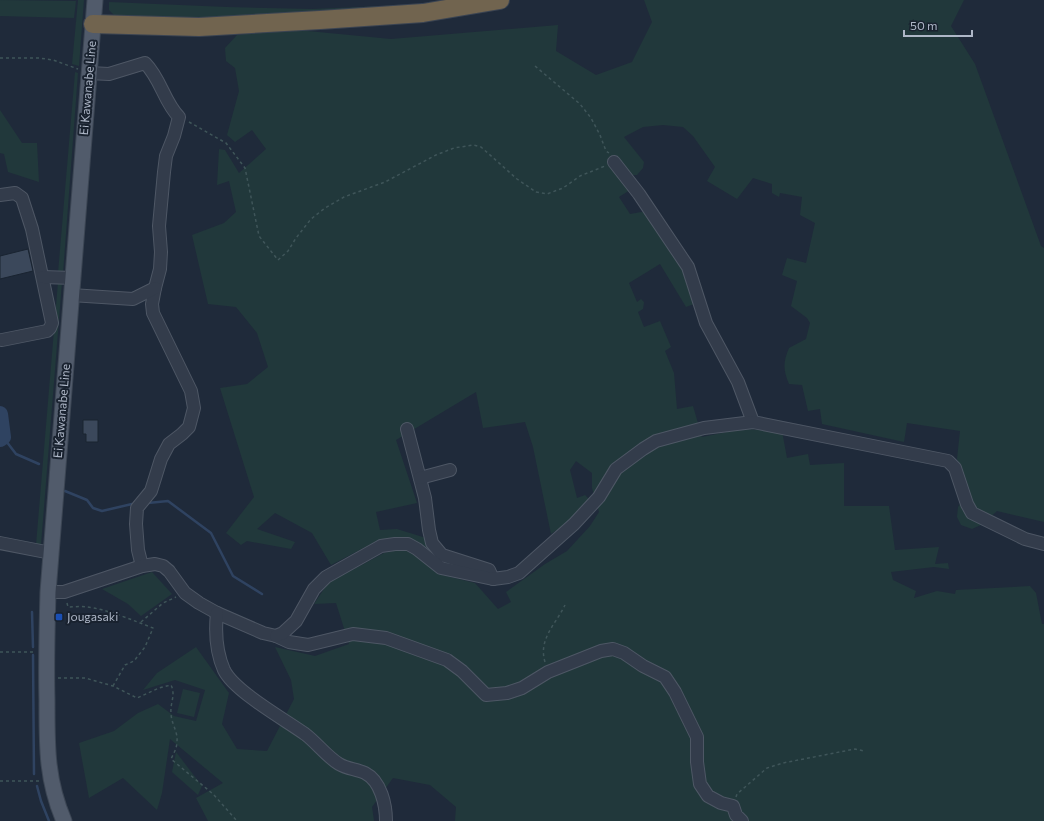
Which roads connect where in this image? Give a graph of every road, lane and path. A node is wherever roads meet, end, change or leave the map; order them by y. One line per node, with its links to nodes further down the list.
1 (95, 0): 3 (main road, Ei Kawanabe Line)
2 (500, 0): 3 (highway)
3 (93, 24): 6 (main road, Ei Kawanabe Line)
4 (0, 58): 6 (path)
5 (535, 66): 8 (path)
6 (89, 73): 7 (street); 11 (main road, Ei Kawanabe Line)
7 (179, 117): 8 (path); 12 (street)
8 (614, 162): 15 (street)
9 (0, 196): 10 (street)
10 (43, 277): 11 (street); 14 (street)
11 (73, 278): 13 (main road, Ei Kawanabe Line)
12 (154, 288): 13 (street); 22 (street)
13 (71, 295): 21 (main road, Ei Kawanabe Line)
14 (2, 340)
15 (753, 422): 20 (street); 23 (street)
16 (407, 430): 18 (street)
17 (450, 470): 18 (street)
18 (420, 478): 23 (street)
19 (0, 543): 21 (street)
20 (1044, 544)
21 (51, 553): 24 (main road, Ei Kawanabe Line)
22 (142, 566): 25 (street); 26 (street)
23 (493, 578): 30 (street)
24 (48, 592): 25 (street); 32 (main road, Ei Kawanabe Line)
25 (64, 592): 29 (path)
26 (185, 593): 28 (street); 29 (path)
27 (565, 605): 33 (path)
28 (217, 613): 30 (street); 42 (street)
29 (141, 622): 35 (path)
30 (276, 636): 33 (street)
31 (0, 652): 32 (path)
32 (47, 652): 34 (main road, Ei Kawanabe Line)
33 (548, 672): 39 (street)
34 (46, 678): 35 (path); 37 (main road, Ei Kawanabe Line)
35 (113, 686): 41 (path)
36 (864, 751): 39 (path)
37 (51, 780): 38 (path); 40 (main road, Ei Kawanabe Line)
38 (0, 781)
39 (732, 806): 43 (street)
40 (64, 821)
41 (237, 821)
42 (386, 821)
43 (742, 821)

